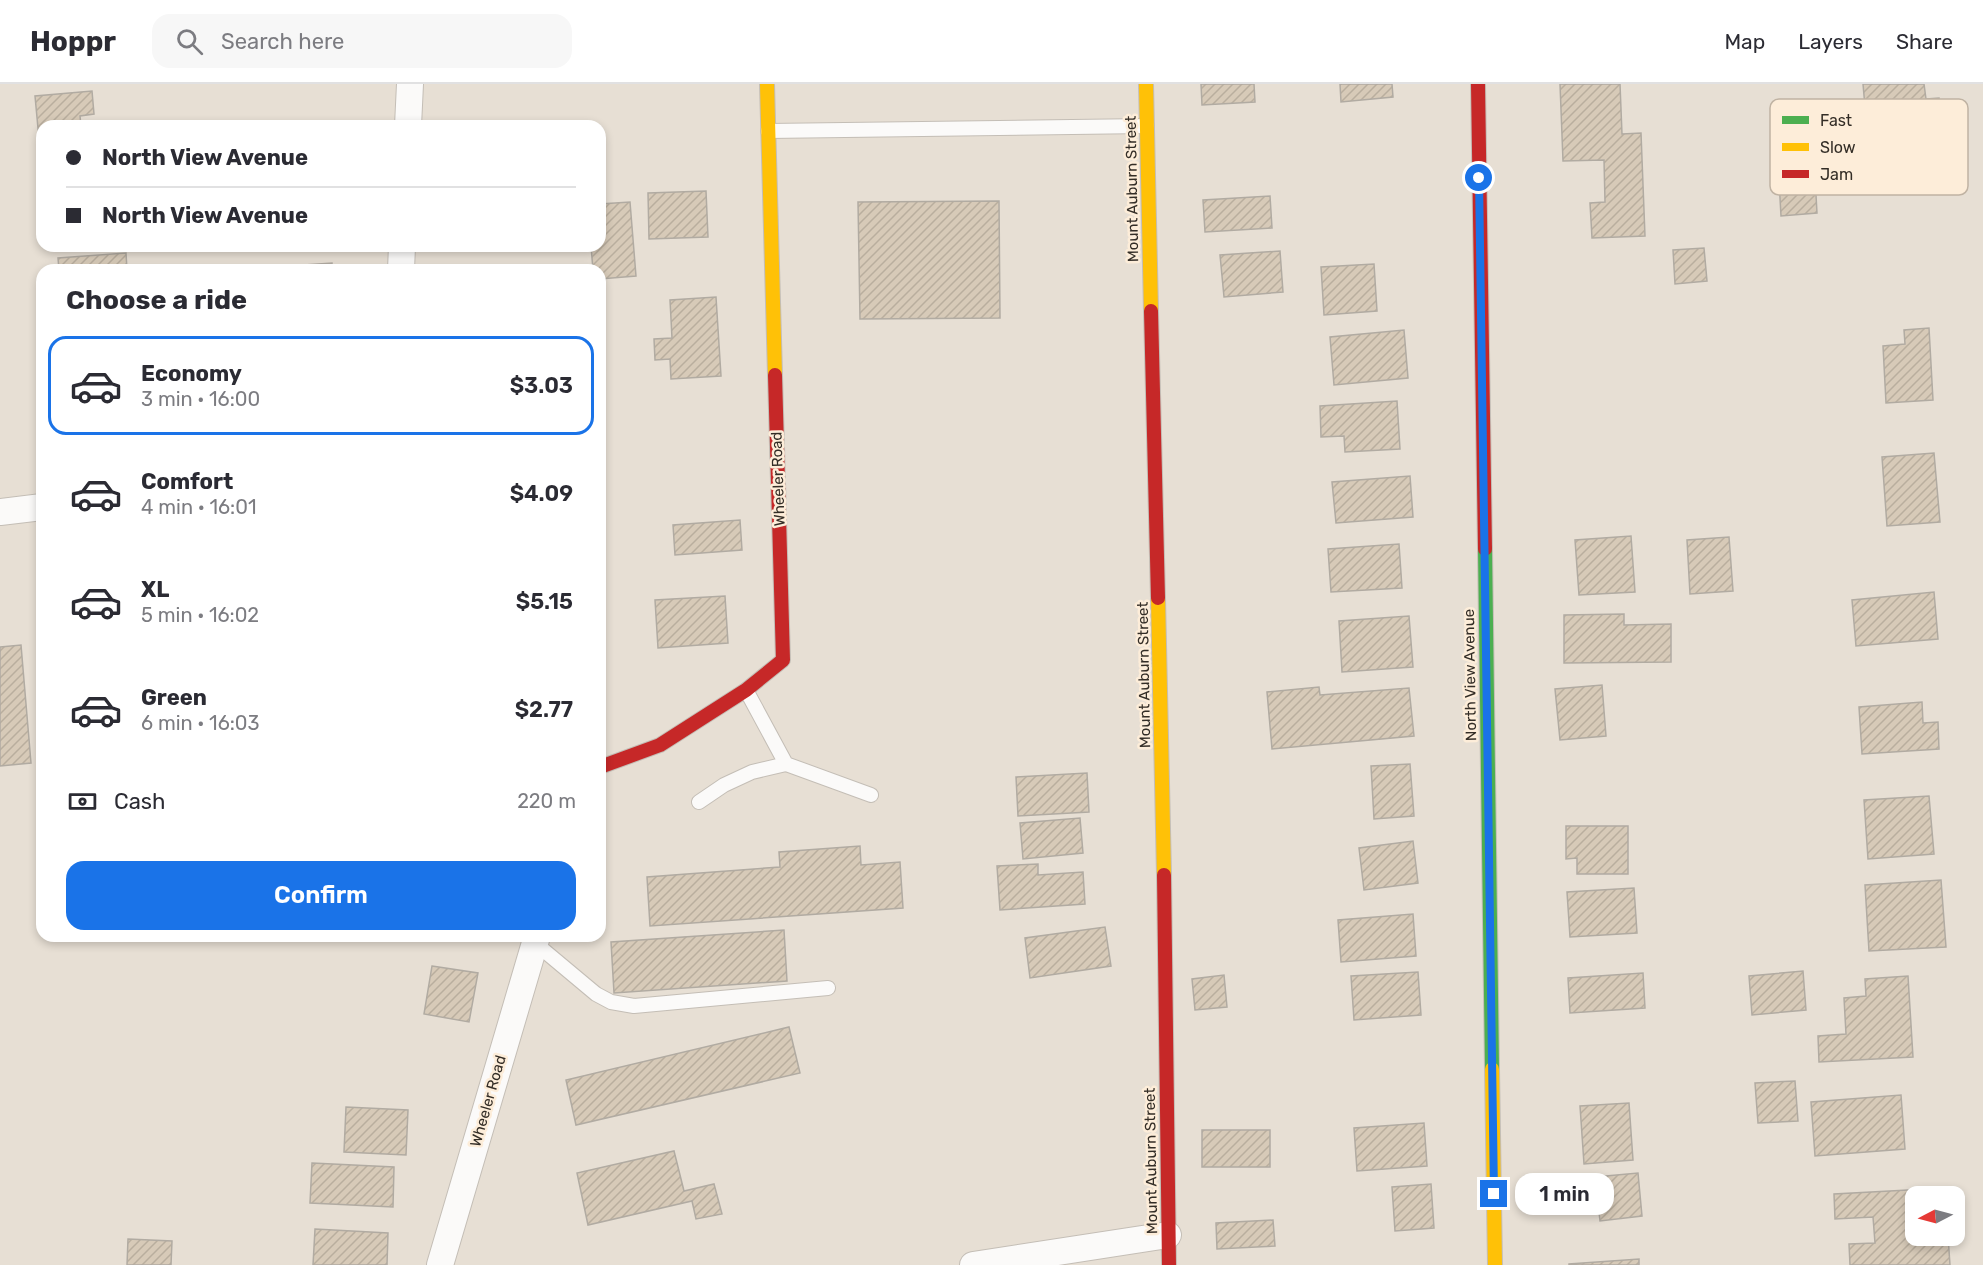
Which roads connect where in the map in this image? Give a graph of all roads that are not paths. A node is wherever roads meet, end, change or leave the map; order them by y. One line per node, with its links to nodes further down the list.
1 (410, 84): 5 (street)
2 (767, 84): 7 (street, Wheeler Road)
3 (1146, 84): 6 (street, Mount Auburn Street)
4 (1478, 84): 22 (street, North View Avenue)
5 (408, 120)
6 (1147, 126): 7 (lane); 18 (street, Mount Auburn Street)
7 (768, 131): 10 (street, Wheeler Road)
8 (36, 508): 9 (street)
9 (0, 512)
10 (746, 690): 11 (lane); 12 (street, Wheeler Road)
11 (786, 764): 13 (lane); 14 (lane)
12 (606, 765)
13 (871, 795)
14 (699, 802)
15 (535, 942): 19 (street, Wheeler Road)
16 (538, 942): 17 (lane)
17 (828, 988)
18 (1168, 1235): 20 (street); 21 (street, Mount Auburn Street)
19 (440, 1265)
20 (973, 1265)
21 (1169, 1265)
22 (1495, 1265)

